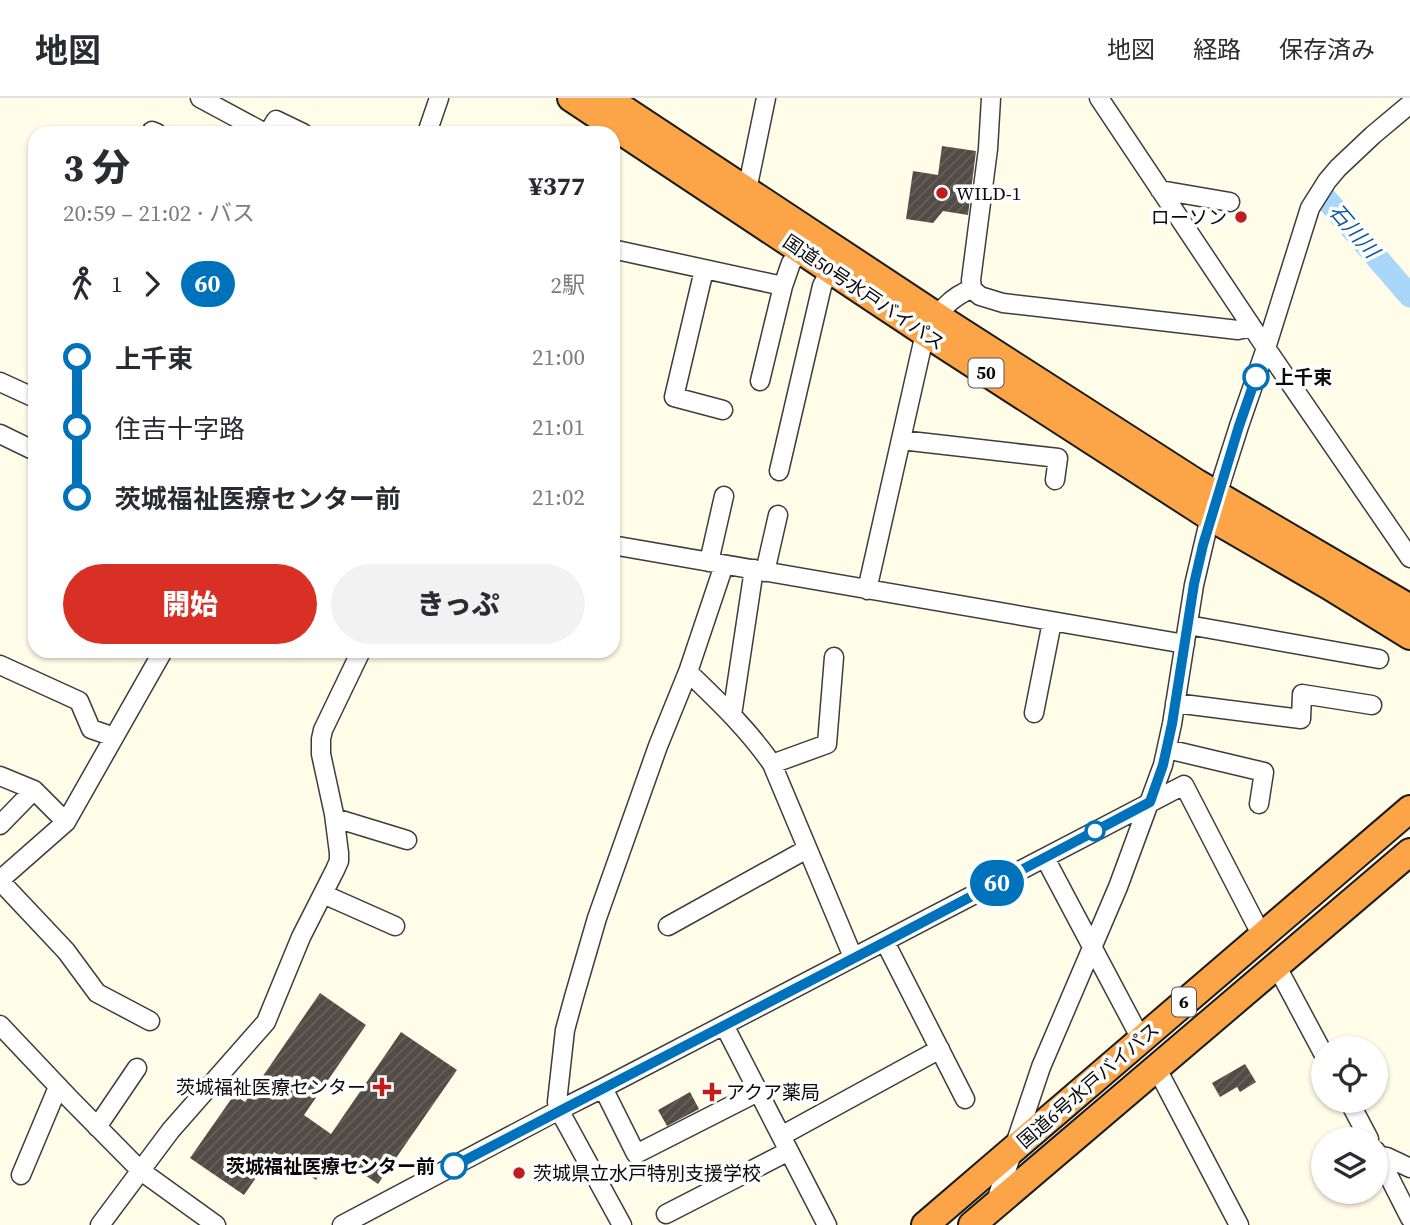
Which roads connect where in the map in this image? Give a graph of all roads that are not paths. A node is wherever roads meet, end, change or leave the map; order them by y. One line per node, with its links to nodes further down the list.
1 (200, 98): 9 (street)
2 (439, 98): 12 (street)
3 (571, 98): 13 (highway, 国道50号水戸バイパス / 50)
4 (607, 98): 15 (highway, 国道50号水戸バイパス / 50)
5 (766, 98): 15 (street)
6 (991, 98): 23 (street)
7 (1099, 98): 16 (street)
8 (1410, 104): 26 (street)
9 (253, 126)
10 (271, 126): 11 (street)
11 (288, 126)
12 (429, 126)
13 (613, 126)
14 (620, 130): 18 (highway, 国道50号水戸バイパス / 50)
15 (747, 190): 24 (highway, 国道50号水戸バイパス / 50)
16 (1160, 190): 17 (street); 25 (street)
17 (1230, 202)
18 (801, 250): 21 (highway, 国道50号水戸バイパス / 50); 22 (street)
19 (620, 251): 20 (street)
20 (704, 270): 22 (street); 30 (street)
21 (831, 270): 24 (highway, 国道50号水戸バイパス / 50); 34 (street)
22 (783, 286): 27 (street)
23 (972, 289): 24 (street); 25 (street)
24 (931, 325): 32 (street); 37 (highway, 国道50号水戸バイパス / 50)
25 (1252, 327): 26 (street)
26 (1266, 348): 37 (street); 40 (street)
27 (760, 381)
28 (0, 382): 29 (street)
29 (28, 395)
30 (723, 410)
31 (0, 434): 33 (street)
32 (901, 440): 35 (street); 43 (street)
33 (28, 447)
34 (779, 471)
35 (1055, 480)
36 (724, 496): 41 (street)
37 (1213, 507): 44 (highway, 国道50号水戸バイパス / 50); 46 (street); 47 (highway, 国道50号水戸バイパス / 50)
38 (778, 515): 42 (street)
39 (620, 546): 41 (street)
40 (1410, 558)
41 (717, 564): 42 (street); 54 (street)
42 (760, 570): 43 (street); 58 (street)
43 (867, 590): 45 (street)
44 (1410, 608)
45 (1052, 622): 48 (street); 57 (street)
46 (1188, 625): 48 (street); 52 (street)
47 (1410, 636)
48 (1185, 644): 55 (street)
49 (834, 657): 61 (street)
50 (159, 658): 59 (street)
51 (358, 658): 67 (street)
52 (1379, 659)
53 (0, 664): 59 (street)
54 (688, 672): 58 (street); 95 (street)
55 (1175, 703): 56 (street); 60 (street)
56 (1372, 705)
57 (1034, 713)
58 (732, 715): 61 (street)
59 (114, 737): 68 (street)
60 (1167, 749): 64 (street); 65 (street)
61 (772, 764): 71 (street)
62 (0, 776): 63 (street)
63 (34, 790): 68 (street); 69 (street)
64 (1150, 802): 73 (street); 78 (street); 80 (street)
65 (1259, 804)
66 (1410, 809): 78 (highway, 国道6号水戸バイパス / 6)
67 (335, 818): 70 (street); 75 (street)
68 (66, 821): 74 (street)
69 (0, 825)
70 (407, 840)
71 (807, 849): 77 (street); 81 (street)
72 (1410, 852): 82 (highway, 国道6号水戸バイパス / 6)
73 (1045, 858): 79 (street); 80 (street)
74 (0, 881): 83 (street)
75 (323, 894): 76 (street); 101 (street)
76 (395, 926)
77 (668, 926)
78 (1262, 936): 87 (highway, 国道6号水戸バイパス / 6)
79 (885, 942): 81 (street); 88 (street)
80 (1092, 947): 87 (street); 98 (street)
81 (853, 957): 85 (street)
82 (1276, 965): 86 (street); 89 (highway, 国道6号水戸バイパス / 6)
83 (150, 1021)
84 (0, 1025): 91 (street)
85 (724, 1025): 92 (street); 93 (street)
86 (1314, 1036)
87 (1141, 1039): 98 (highway, 国道6号水戸バイパス / 6)
88 (940, 1049): 94 (street); 97 (street)
89 (1156, 1067): 105 (highway, 国道6号水戸バイパス / 6); 114 (street)
90 (138, 1069): 96 (street)
91 (58, 1087): 96 (street); 102 (street)
92 (603, 1088): 93 (street); 95 (street)
93 (758, 1092): 97 (street)
94 (965, 1099)
95 (559, 1110): 107 (street); 110 (street)
96 (97, 1127): 101 (street)
97 (785, 1144): 104 (street); 111 (street)
98 (1012, 1150): 105 (street); 112 (highway, 国道6号水戸バイパス / 6)
99 (1388, 1157): 100 (street)
100 (1410, 1168)
101 (141, 1171): 108 (street); 109 (street)
102 (21, 1175)
103 (1388, 1176): 106 (street)
104 (666, 1214)
105 (991, 1216): 113 (highway, 国道6号水戸バイパス / 6)
106 (1410, 1218)
107 (348, 1222)
108 (100, 1225)
109 (216, 1225)
110 (622, 1225)
111 (827, 1225)
112 (925, 1225)
113 (972, 1225)
114 (1239, 1225)

